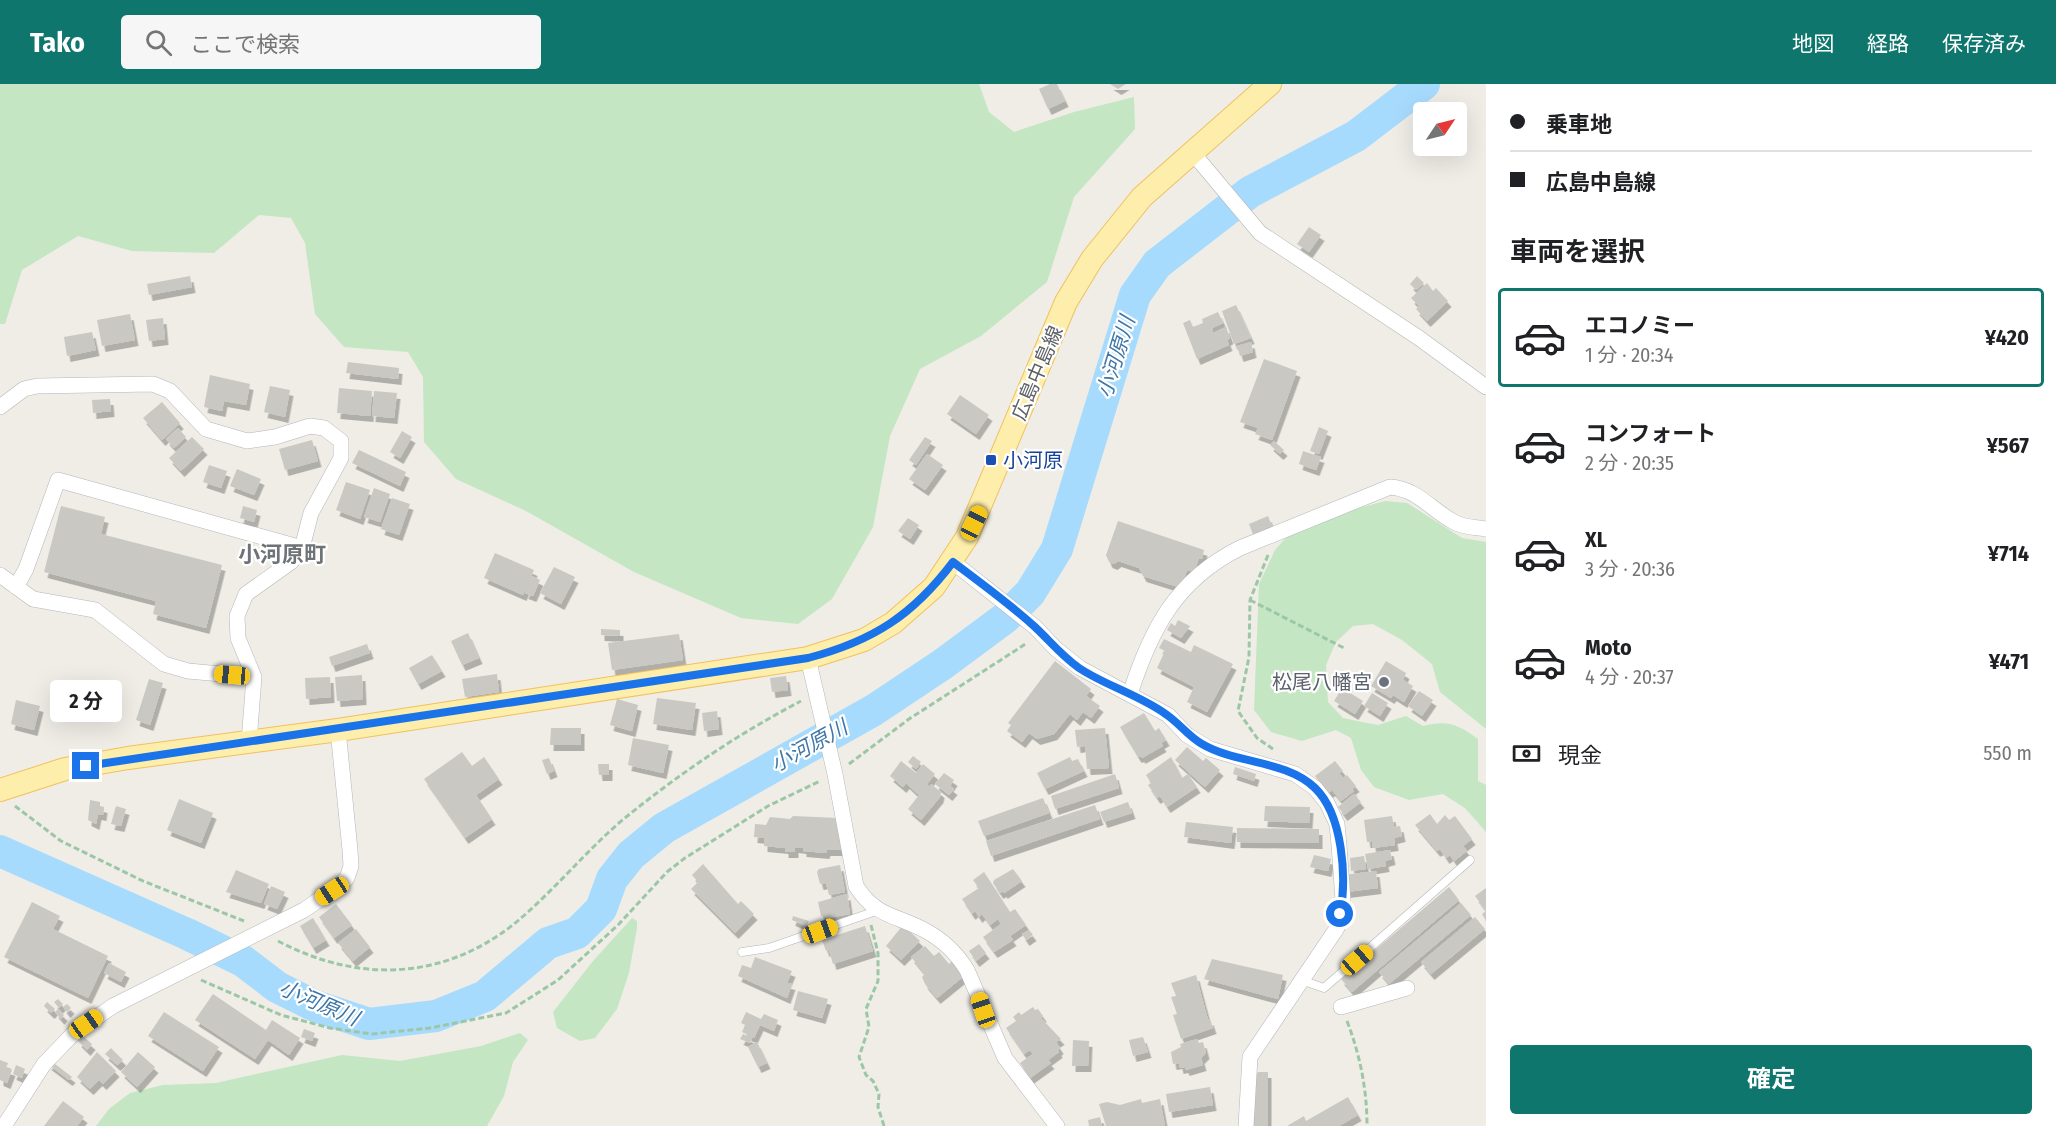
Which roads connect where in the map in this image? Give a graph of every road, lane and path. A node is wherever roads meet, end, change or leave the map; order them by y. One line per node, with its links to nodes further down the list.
1 (1270, 84): 2 (main road, 広島中島線)
2 (1192, 152): 3 (street); 8 (main road, 広島中島線)
3 (1486, 387)
4 (0, 407): 7 (street)
5 (1486, 529): 6 (street)
6 (1276, 534): 11 (path); 17 (street)
7 (302, 548): 10 (street); 15 (street)
8 (953, 562): 12 (street); 14 (main road, 広島中島線)
9 (0, 575): 10 (street)
10 (16, 587): 15 (street)
11 (1250, 600): 13 (path); 20 (path)
12 (1038, 630): 17 (street); 21 (path)
13 (1344, 648)
14 (808, 658): 16 (street); 18 (main road, 広島中島線)
15 (254, 676): 19 (street)
16 (815, 693): 21 (street); 25 (path)
17 (1130, 694): 28 (street)
18 (338, 730): 19 (main road, 広島中島線); 25 (street)
19 (249, 742): 22 (main road, 広島中島線)
20 (1274, 750)
21 (835, 774): 24 (street); 27 (path)
22 (5, 796): 25 (path)
23 (1470, 860): 28 (lane)
24 (872, 913): 26 (lane); 32 (path); 33 (street)
25 (259, 932): 27 (street)
26 (742, 952)
27 (180, 971): 31 (street)
28 (1301, 980): 34 (street)
29 (1407, 988): 30 (street)
30 (1341, 1007): 35 (path)
31 (4, 1126)
32 (884, 1126)
33 (1057, 1126)
34 (1246, 1126)
35 (1367, 1126)

